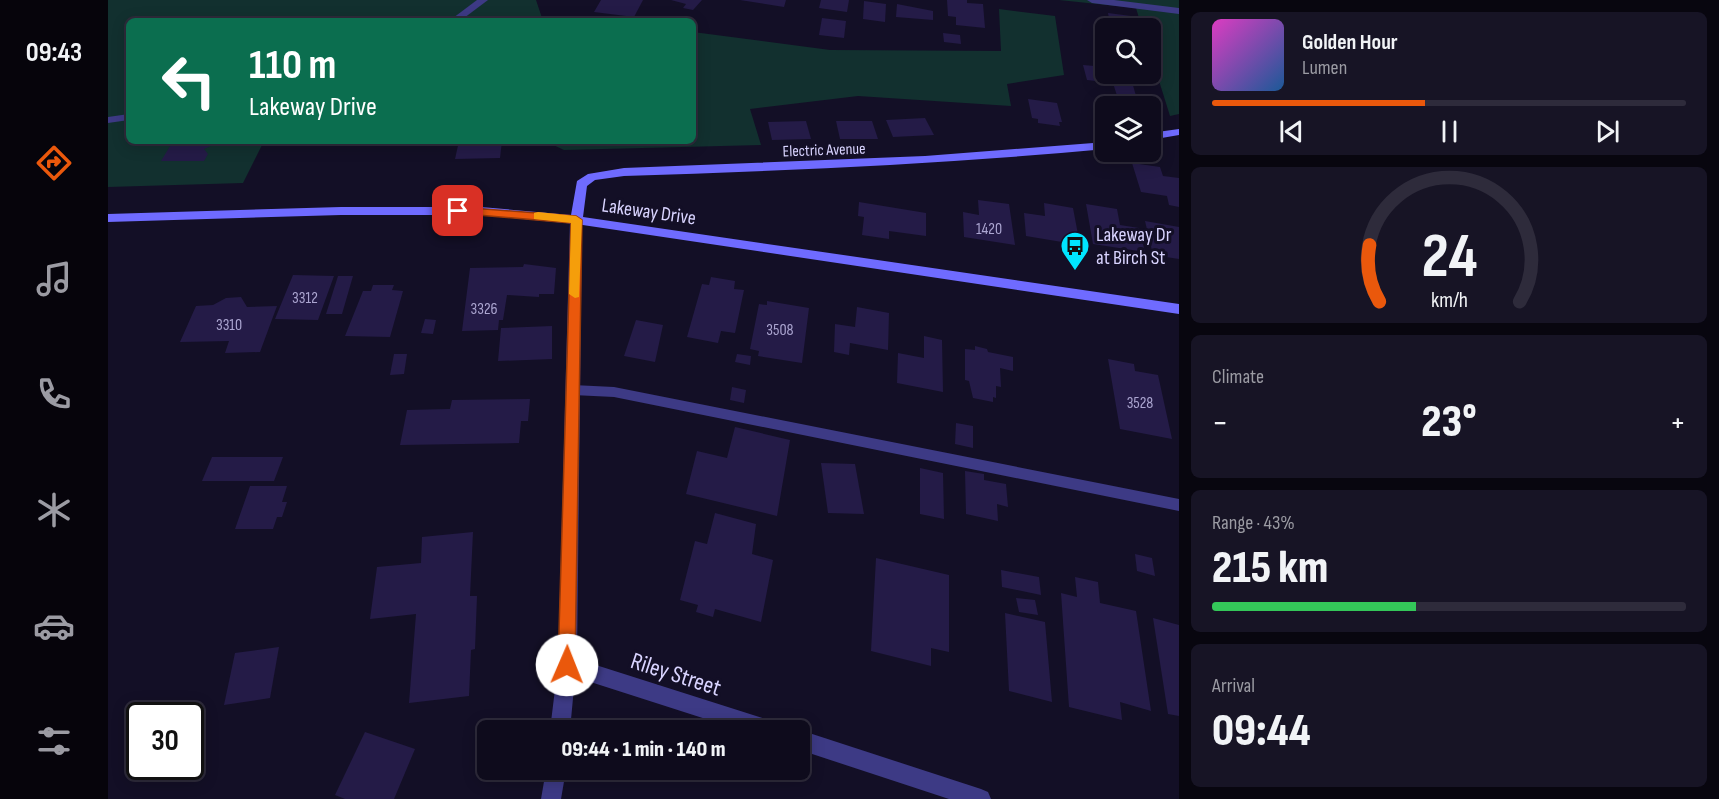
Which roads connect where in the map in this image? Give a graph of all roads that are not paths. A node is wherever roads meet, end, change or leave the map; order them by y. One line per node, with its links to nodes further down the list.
1 (483, 0): 5 (street)
2 (1092, 0): 3 (street)
3 (1106, 1): 4 (street)
4 (1179, 11)
5 (458, 18)
6 (126, 117): 7 (street)
7 (108, 120)
8 (1179, 132): 9 (main road)
9 (1161, 135)
10 (1095, 146): 12 (main road, Electric Avenue)
11 (108, 218): 12 (main road, Lakeway Drive)
12 (576, 220): 13 (main road, Lakeway Drive); 14 (street)
13 (1179, 309)
14 (573, 390): 15 (lane); 16 (street)
15 (1179, 505)
16 (567, 665): 17 (street); 18 (street, Riley Street)
17 (561, 720)
18 (738, 720)
19 (810, 743): 22 (street)
20 (554, 780): 21 (street)
21 (551, 799)
22 (981, 799)

